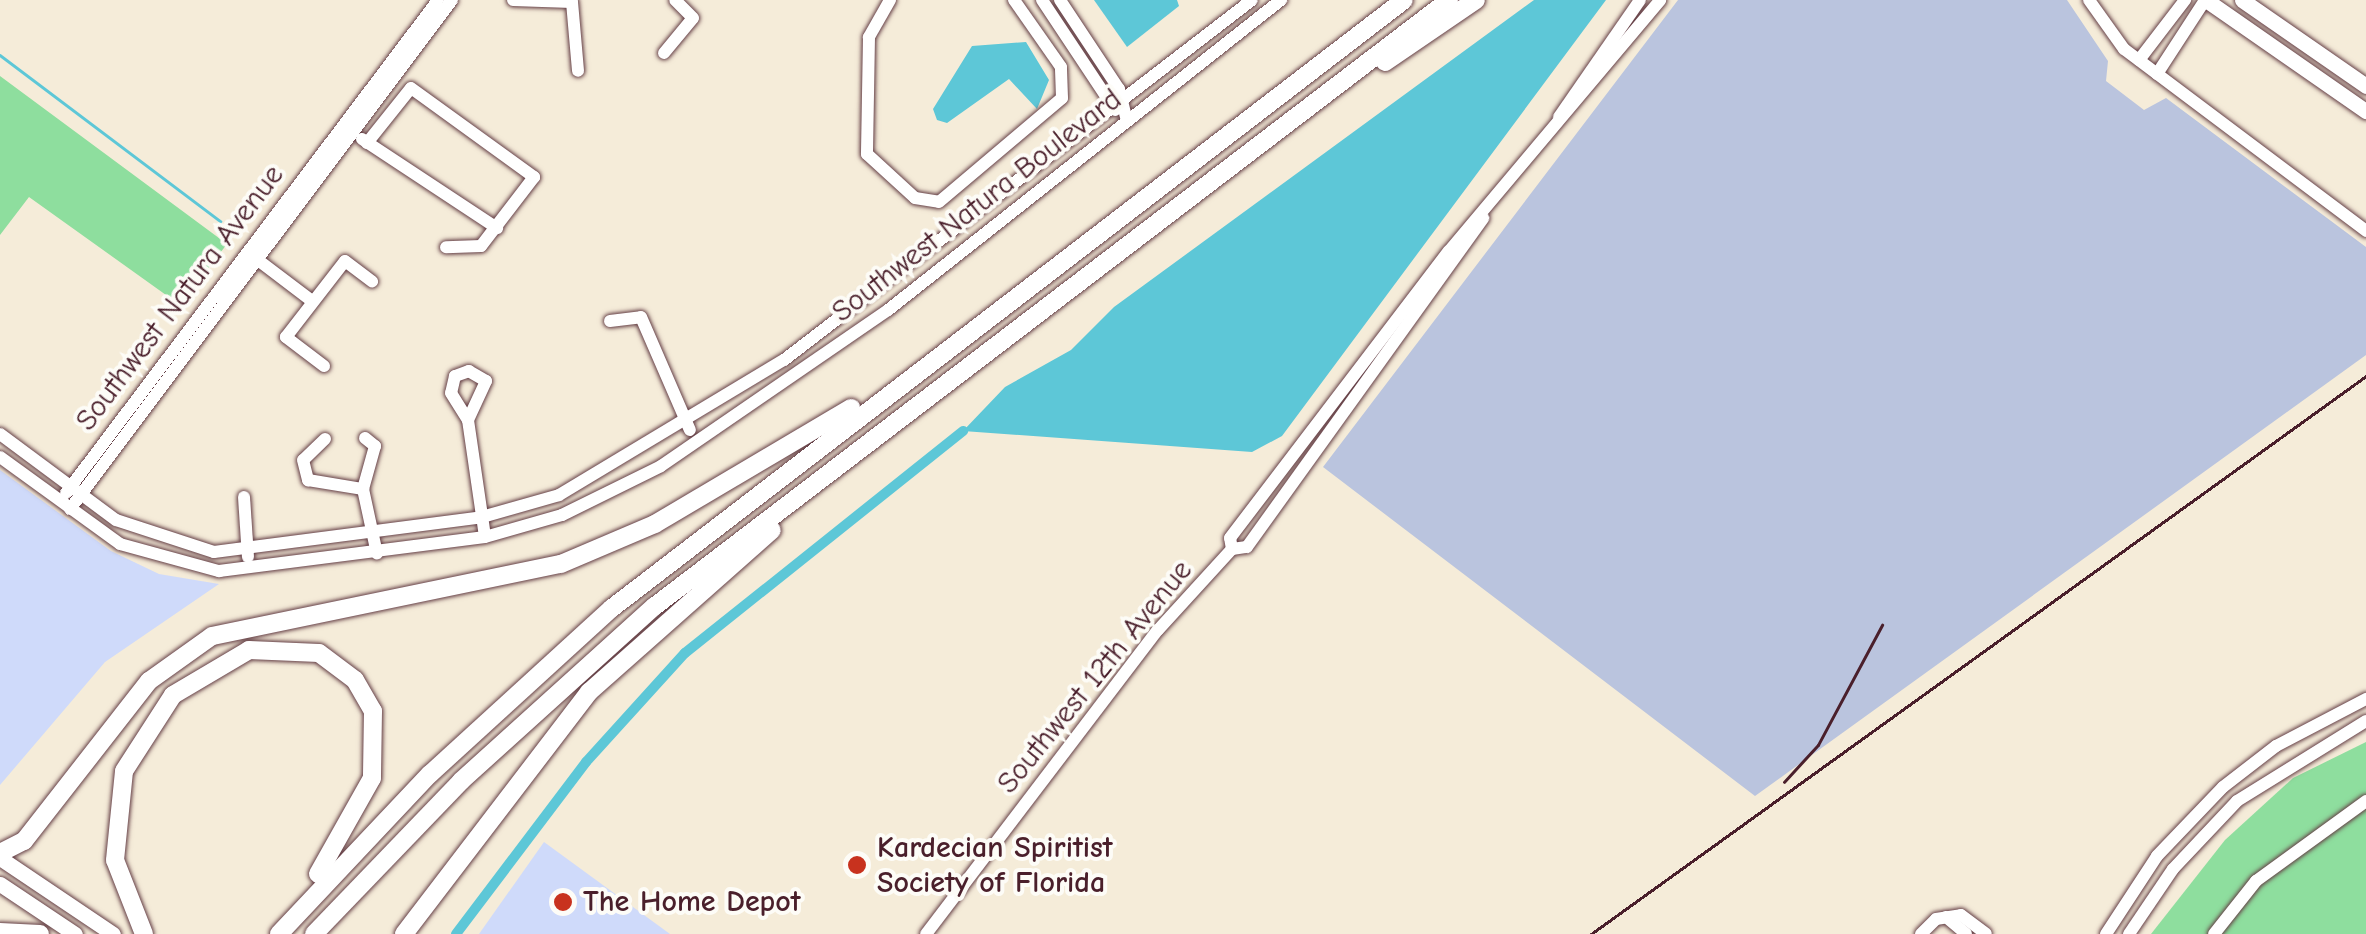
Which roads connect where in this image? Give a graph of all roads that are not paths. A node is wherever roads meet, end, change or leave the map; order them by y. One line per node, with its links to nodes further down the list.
1 (438, 0): 34 (street, Southwest Natura Avenue)
2 (452, 0): 36 (street, Southwest Natura Avenue)
3 (513, 0): 22 (street)
4 (674, 0): 25 (street)
5 (890, 0): 6 (street)
6 (1014, 0)
7 (1042, 0): 24 (street)
8 (1060, 0): 23 (street)
9 (1252, 0): 31 (street, Southwest Natura Boulevard)
10 (1281, 0): 33 (street, Southwest Natura Boulevard)
11 (1386, 0): 46 (highway)
12 (1404, 0): 82 (highway)
13 (1430, 0): 83 (highway)
14 (1449, 0): 30 (highway)
15 (1476, 0): 30 (highway)
16 (1640, 0): 35 (street, Southwest 12th Avenue)
17 (1660, 0): 35 (street, Southwest 12th Avenue)
18 (2090, 0): 26 (street)
19 (2185, 0): 26 (street)
20 (2206, 0): 28 (street); 32 (main road)
21 (2242, 0): 29 (main road)
22 (576, 1): 27 (street)
23 (1080, 32): 24 (street); 31 (street)
24 (1066, 41): 31 (street)
25 (664, 53)
26 (2138, 60): 28 (street)
27 (578, 71)
28 (2157, 74): 38 (street)
29 (2366, 86)
30 (1328, 93): 55 (highway)
31 (1118, 103): 33 (street); 48 (street, Southwest Natura Boulevard)
32 (2366, 111)
33 (1127, 120): 53 (street, Southwest Natura Boulevard)
34 (343, 126): 36 (street); 40 (street, Southwest Natura Avenue)
35 (1548, 136): 86 (street, Southwest 12th Avenue)
36 (361, 139): 37 (street); 37 (street, Southwest Natura Avenue); 41 (street, Southwest Natura Avenue)
37 (498, 228): 39 (street, Southwest Natura Avenue)
38 (2366, 231)
39 (446, 247)
40 (248, 252): 41 (street); 52 (street, Southwest Natura Avenue)
41 (260, 261): 43 (street); 54 (street, Southwest Natura Avenue)
42 (372, 281): 43 (street)
43 (312, 301): 45 (street)
44 (610, 320): 48 (street)
45 (324, 366)
46 (851, 408): 71 (highway); 72 (highway)
47 (468, 420): 62 (street)
48 (687, 425): 53 (street); 62 (street, Southwest Natura Boulevard)
49 (0, 434): 57 (street, Southwest Natura Boulevard)
50 (324, 438): 58 (street)
51 (365, 438): 58 (street)
52 (104, 440): 54 (street); 57 (street, Southwest Natura Avenue)
53 (696, 440): 64 (street, Southwest Natura Boulevard)
54 (116, 449): 59 (street, Southwest Natura Avenue)
55 (853, 453): 84 (highway); 85 (highway)
56 (0, 457): 61 (street, Southwest Natura Boulevard)
57 (70, 486): 59 (street, Southwest Natura Boulevard); 61 (street, Southwest Natura Avenue)
58 (363, 489): 63 (street)
59 (82, 495): 61 (street, Southwest Natura Avenue); 65 (street, Southwest Natura Boulevard)
60 (244, 497): 65 (street)
61 (65, 506): 67 (street, Southwest Natura Boulevard)
62 (482, 517): 63 (street, Southwest Natura Boulevard); 64 (street)
63 (371, 535): 65 (street, Southwest Natura Boulevard); 66 (street)
64 (485, 537): 66 (street, Southwest Natura Boulevard)
65 (248, 552): 67 (street)
66 (377, 554): 67 (street, Southwest Natura Boulevard)
67 (250, 570)
68 (2366, 699): 90 (street)
69 (2366, 721): 91 (street)
70 (2366, 801): 76 (street)
71 (0, 856): 79 (main road)
72 (318, 874): 80 (highway); 81 (highway)
73 (0, 884): 78 (main road)
74 (1946, 917): 87 (street); 88 (street); 89 (street)
75 (0, 932): 77 (highway)
76 (2214, 933)
77 (40, 934)
78 (75, 934)
79 (113, 934)
80 (144, 934)
81 (265, 934)
82 (278, 934)
83 (300, 934)
84 (314, 934)
85 (404, 934)
86 (926, 934)
87 (1921, 934)
88 (1966, 934)
89 (1986, 934)
90 (2106, 934)
91 (2129, 934)

